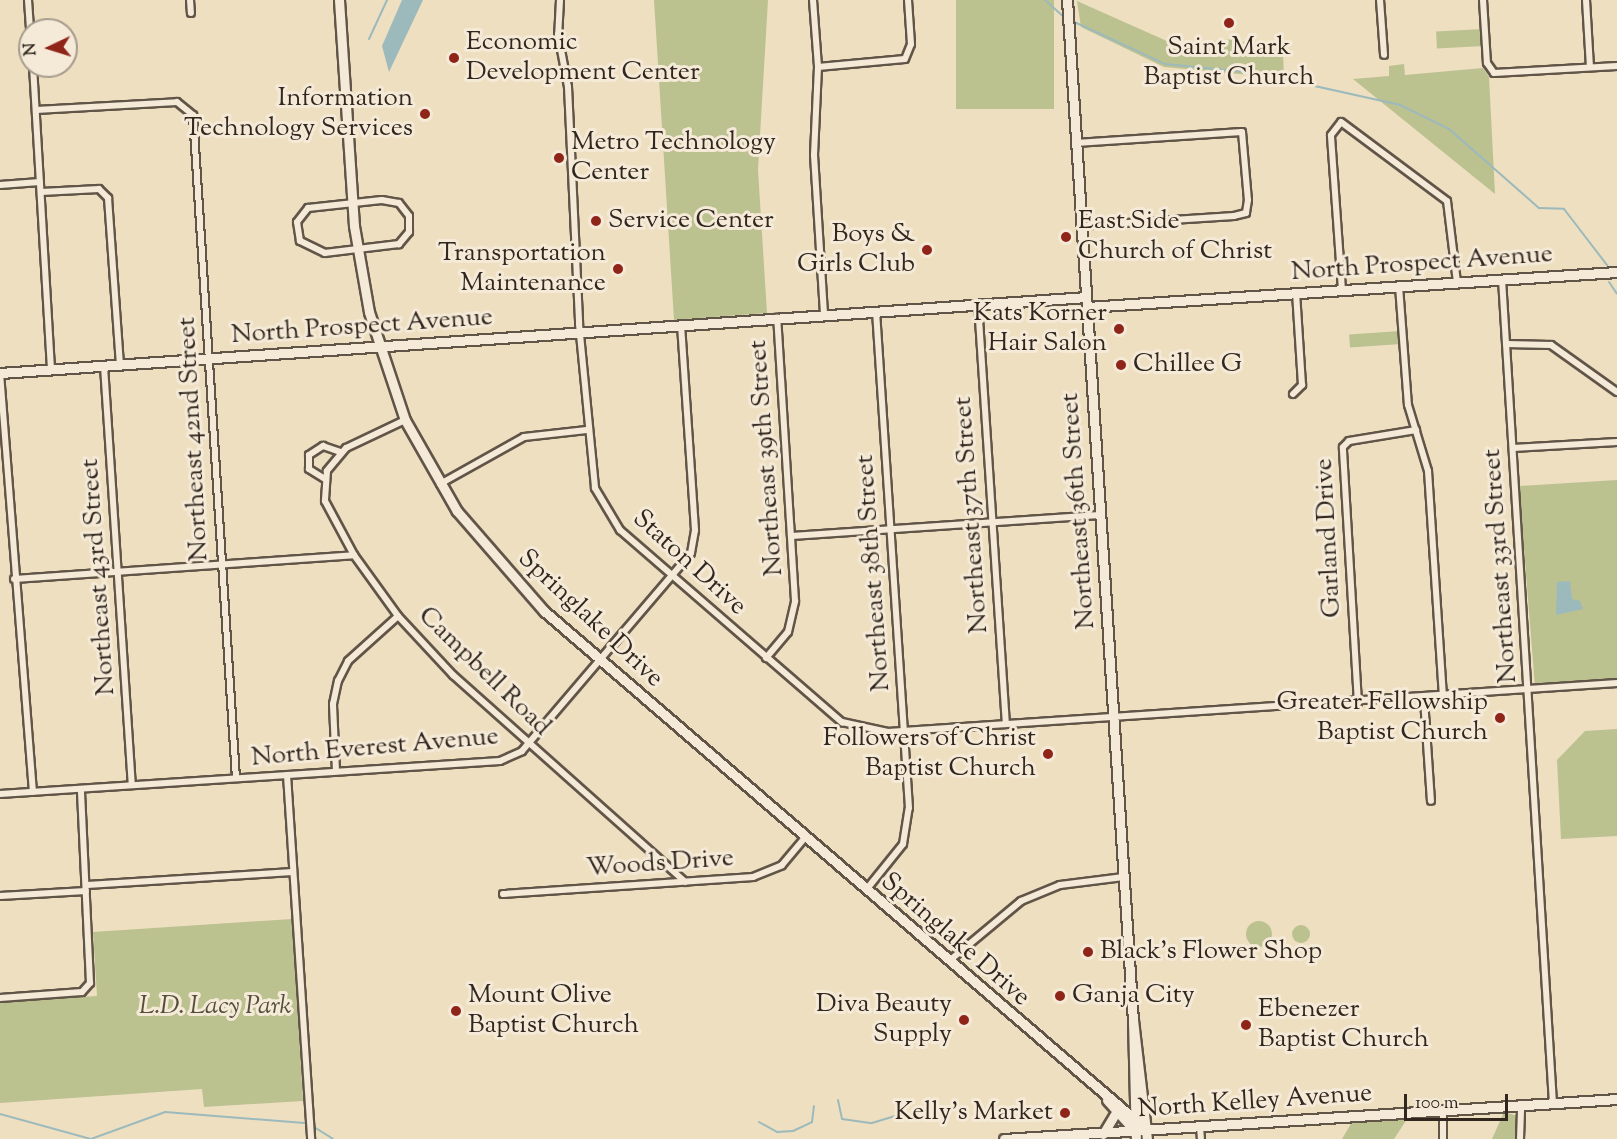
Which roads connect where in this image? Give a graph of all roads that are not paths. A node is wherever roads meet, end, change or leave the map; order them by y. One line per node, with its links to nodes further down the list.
1 (28, 0): 12 (street)
2 (190, 0): 11 (street)
3 (339, 0): 23 (street, Springlake Drive)
4 (560, 0): 38 (street, Staton Drive)
5 (813, 0): 15 (street)
6 (908, 0): 15 (street)
7 (1066, 0): 19 (street, Northeast 36th Street)
8 (1380, 0): 13 (street)
9 (1483, 0): 16 (street)
10 (1586, 0): 16 (street)
11 (191, 13)
12 (29, 18)
13 (1383, 55)
14 (1617, 66): 16 (street)
15 (818, 67): 35 (street)
16 (1590, 67)
17 (34, 78): 18 (street)
18 (36, 110): 20 (street); 41 (street, Northeast 42nd Street)
19 (1076, 142): 24 (street, Northeast 36th Street); 24 (street)
20 (40, 182): 21 (street); 22 (street)
21 (0, 185)
22 (41, 192): 42 (street); 44 (street)
23 (352, 202): 25 (street, Springlake Drive); 25 (street); 25 (street)
24 (1081, 226): 32 (street, Northeast 36th Street)
25 (357, 250): 40 (street, Springlake Drive)
26 (1617, 272): 27 (street, North Prospect Avenue)
27 (1502, 279): 28 (street, North Prospect Avenue); 39 (street, Northeast 33rd Street)
28 (1456, 282): 29 (street, North Prospect Avenue); 30 (street)
29 (1399, 286): 30 (street, North Prospect Avenue); 50 (street)
30 (1342, 290): 31 (street, North Prospect Avenue)
31 (1296, 293): 32 (street, North Prospect Avenue); 47 (street)
32 (1086, 302): 33 (street, North Prospect Avenue); 56 (street, Northeast 36th Street)
33 (978, 304): 34 (street, North Prospect Avenue); 57 (street, Northeast 37th Street)
34 (876, 311): 35 (street, North Prospect Avenue); 58 (street, Northeast 38th Street)
35 (824, 315): 36 (street, North Prospect Avenue)
36 (777, 318): 37 (street, North Prospect Avenue); 59 (street, Northeast 39th Street)
37 (681, 326): 38 (street, North Prospect Avenue); 63 (street, North Everest Avenue)
38 (580, 333): 40 (street, North Prospect Avenue); 49 (street, Staton Drive)
39 (1506, 344): 46 (street); 52 (street, Northeast 33rd Street)
40 (378, 347): 41 (street, North Prospect Avenue); 48 (street, Springlake Drive)
41 (208, 358): 42 (street, North Prospect Avenue); 61 (street, Northeast 42nd Street)
42 (120, 365): 43 (street, North Prospect Avenue)
43 (104, 366): 44 (street, North Prospect Avenue); 62 (street, Northeast 43rd Street)
44 (51, 369): 45 (street, North Prospect Avenue)
45 (0, 373): 64 (street)
46 (1617, 392)
47 (1293, 394)
48 (405, 420): 53 (street); 55 (street, Springlake Drive)
49 (587, 430): 55 (street); 63 (street, Staton Drive)
50 (1416, 430): 70 (street); 72 (street, Garland Drive)
51 (1617, 442): 52 (street)
52 (1513, 448): 69 (street, Northeast 33rd Street)
53 (340, 452): 54 (street); 54 (street)
54 (325, 479): 60 (street, Campbell Road)
55 (440, 484): 67 (street, Springlake Drive)
56 (1100, 515): 57 (street); 73 (street, Northeast 36th Street)
57 (992, 522): 58 (street); 74 (street, Northeast 37th Street)
58 (891, 529): 59 (street); 75 (street, Northeast 38th Street)
59 (791, 536): 66 (street, Northeast 39th Street)
60 (354, 555): 61 (street); 65 (street, Campbell Road)
61 (221, 564): 62 (street); 79 (street, Northeast 42nd Street)
62 (118, 572): 64 (street); 80 (street, Northeast 43rd Street)
63 (673, 577): 66 (street, Staton Drive); 67 (street, North Everest Avenue)
64 (14, 579): 82 (street)
65 (398, 616): 76 (street, Campbell Road); 77 (street)
66 (766, 658): 75 (street, Staton Drive)
67 (601, 660): 76 (street, North Everest Avenue); 85 (street, Springlake Drive)
68 (1617, 683): 69 (street, Staton Drive)
69 (1528, 692): 70 (street, Staton Drive); 98 (street, Northeast 33rd Street)
70 (1443, 697): 71 (street, Staton Drive)
71 (1424, 699): 72 (street, Staton Drive); 84 (street)
72 (1358, 703): 73 (street, Staton Drive)
73 (1113, 718): 74 (street, Staton Drive); 87 (street, Northeast 36th Street)
74 (1005, 724): 75 (street, Staton Drive)
75 (904, 731): 90 (street, Northeast 38th Street)
76 (528, 743): 77 (street, North Everest Avenue); 88 (street, Campbell Road)
77 (336, 771): 78 (street, North Everest Avenue)
78 (287, 775): 79 (street, North Everest Avenue); 86 (street)
79 (236, 778): 80 (street, North Everest Avenue)
80 (132, 785): 81 (street, North Everest Avenue)
81 (81, 789): 82 (street, North Everest Avenue); 89 (street)
82 (33, 792): 83 (street, North Everest Avenue)
83 (0, 794)
84 (1431, 801)
85 (805, 838): 88 (street, Woods Drive); 90 (street, Springlake Drive)
86 (293, 872): 89 (street); 107 (street)
87 (1124, 877): 93 (street); 95 (street, Northeast 36th Street)
88 (686, 882): 91 (street, Woods Drive)
89 (87, 888): 92 (street); 94 (street)
90 (866, 890): 93 (street, Springlake Drive)
91 (503, 894)
92 (0, 896)
93 (948, 962): 97 (street, Springlake Drive)
94 (0, 998)
95 (1133, 1020): 102 (street, Northeast 36th Street); 106 (street, Northeast 36th Street)
96 (1617, 1099): 98 (street, North Kelley Avenue)
97 (1106, 1100): 101 (street, Springlake Drive); 102 (street, Springlake Drive)
98 (1553, 1103): 99 (street, North Kelley Avenue)
99 (1521, 1105): 100 (street, North Kelley Avenue); 111 (street)
100 (1443, 1110): 103 (street, North Kelley Avenue); 110 (street)
101 (1115, 1114): 104 (street); 105 (street, Springlake Drive)
102 (1135, 1120): 105 (street, Northeast 36th Street); 106 (street, Springlake Drive)
103 (1200, 1126): 106 (street, North Kelley Avenue); 109 (street)
104 (1103, 1134): 105 (street, North Kelley Avenue); 108 (street, North Kelley Avenue)
105 (1136, 1135): 106 (street, North Kelley Avenue)
106 (1147, 1135)
107 (311, 1139)
108 (1004, 1139)
109 (1201, 1139)
110 (1443, 1139)
111 (1521, 1139)

